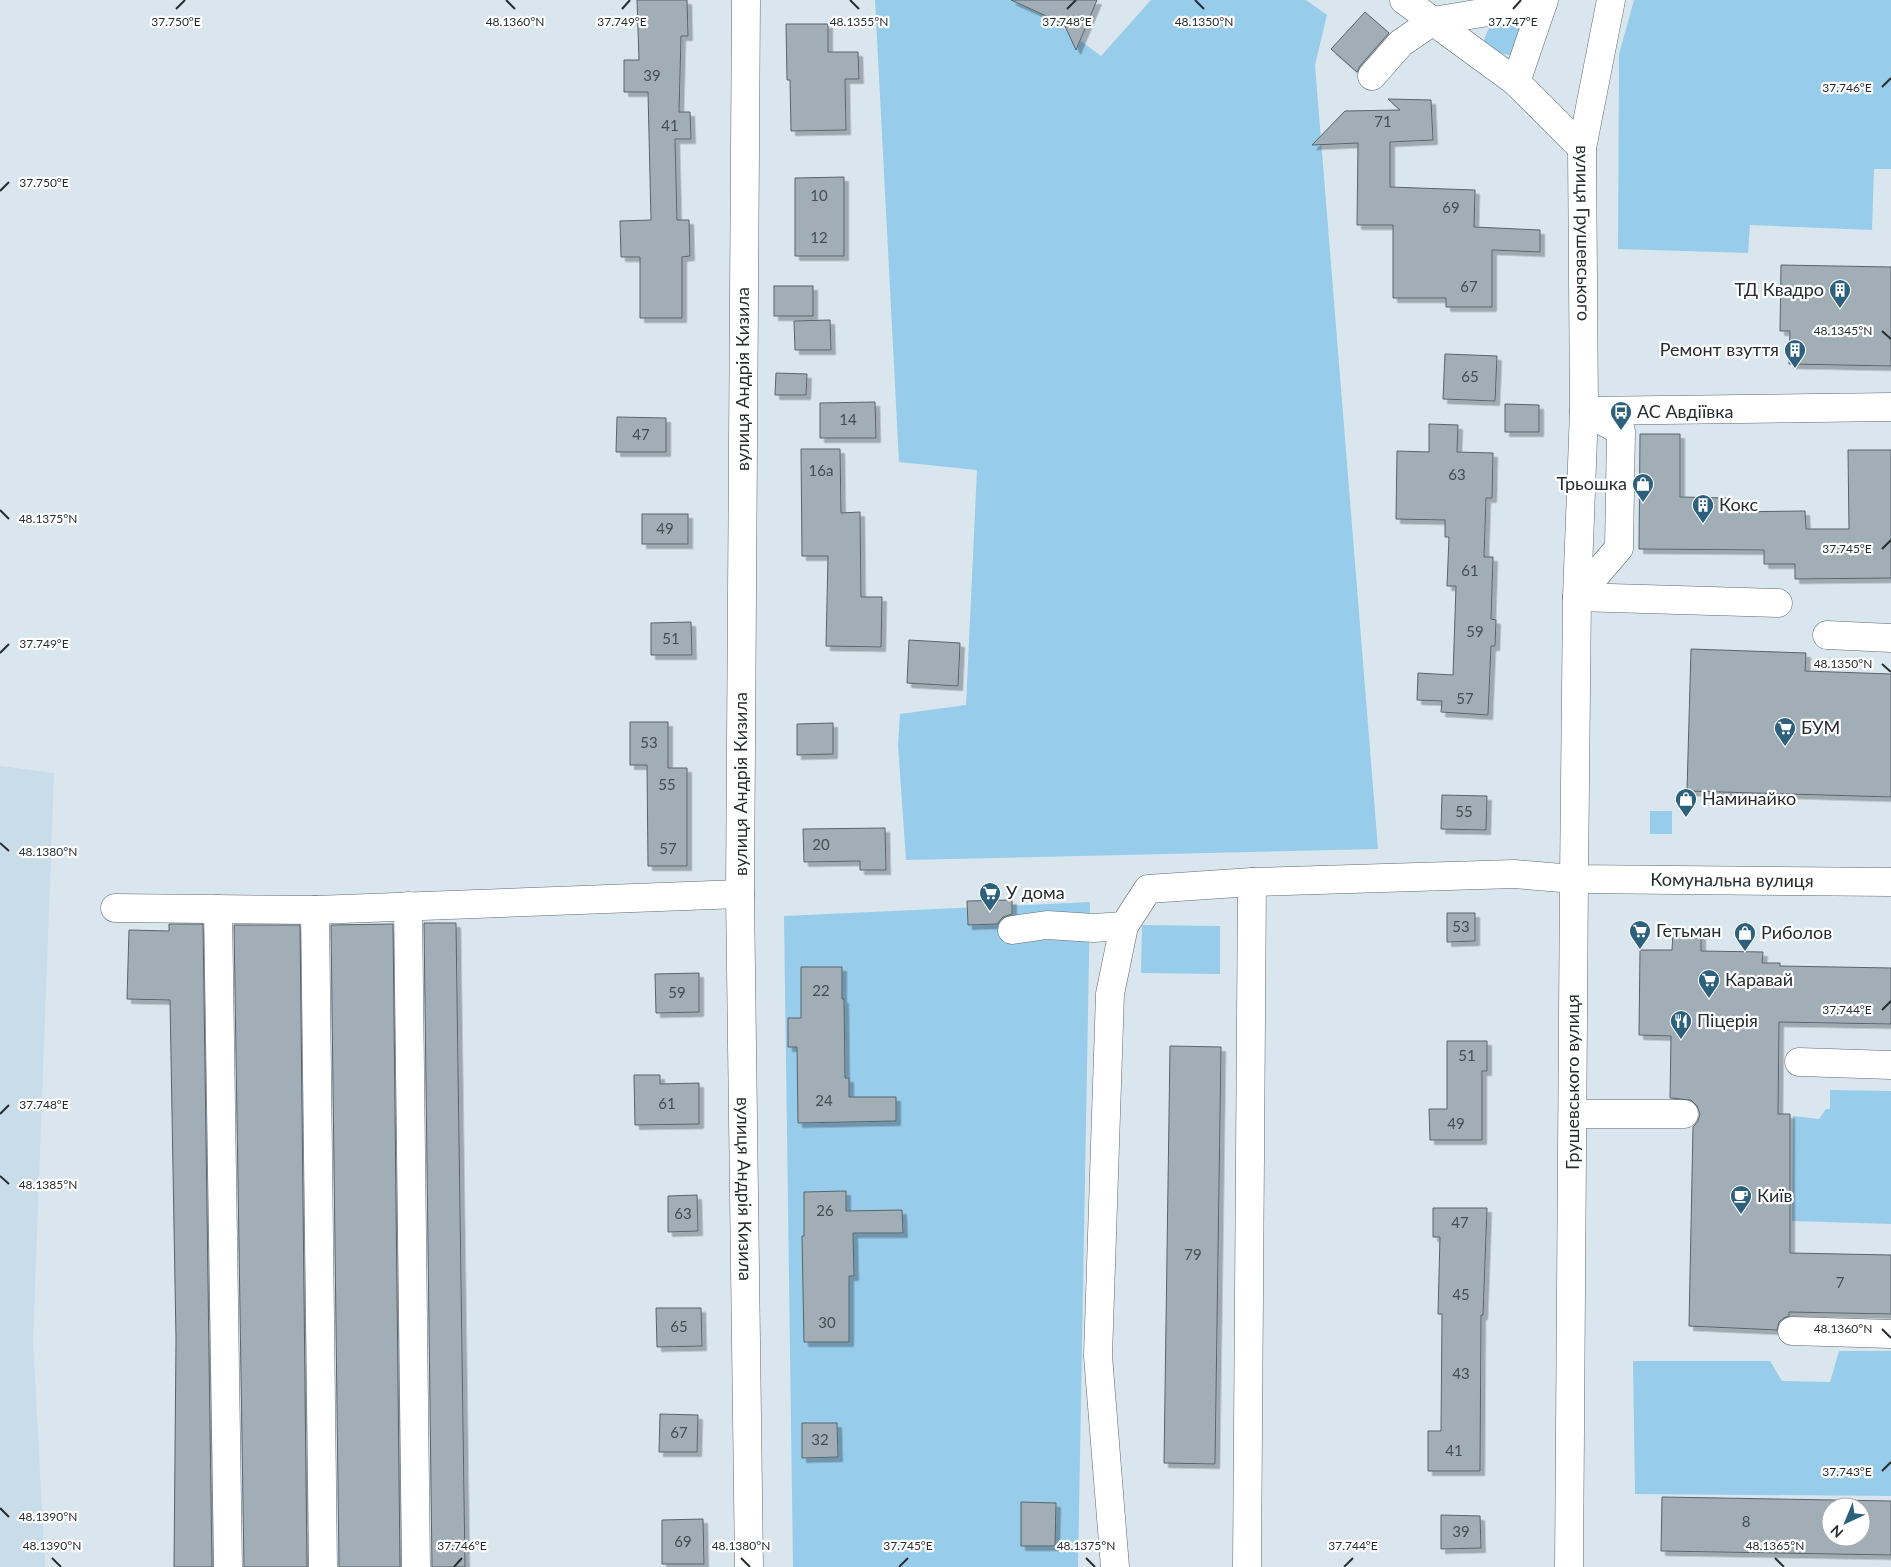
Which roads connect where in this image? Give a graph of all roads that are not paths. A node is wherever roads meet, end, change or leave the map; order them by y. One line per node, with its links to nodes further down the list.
1 (746, 0): 18 (street, вулиця Андрія Кизила)
2 (1404, 0): 5 (street)
3 (1612, 0): 8 (street, вулиця Грушевського)
4 (1544, 2): 5 (street); 7 (street)
5 (1433, 22): 6 (street); 7 (street)
6 (1372, 76)
7 (1516, 82): 8 (street)
8 (1582, 148): 10 (street, вулиця Грушевського)
9 (1891, 407): 10 (street)
10 (1584, 411): 11 (street, вулиця Грушевського); 11 (street)
11 (1577, 596): 12 (street); 15 (street, Грушевського вулиця)
12 (1778, 603)
13 (1827, 635): 14 (street)
14 (1891, 638)
15 (1574, 879): 16 (street, Комунальна вулиця); 17 (street, Комунальна вулиця); 27 (street, Грушевського вулиця)
16 (1252, 882): 23 (street, Комунальна вулиця); 36 (street)
17 (1891, 882)
18 (740, 894): 19 (street); 34 (street, вулиця Андрія Кизила)
19 (408, 906): 22 (street); 33 (street)
20 (115, 908): 21 (street)
21 (218, 909): 22 (street); 31 (street)
22 (315, 910): 32 (street)
23 (1124, 926): 24 (street); 35 (street)
24 (1012, 930)
25 (1799, 1062): 26 (street)
26 (1891, 1065)
27 (1573, 1114): 28 (street); 37 (street, Грушевського вулиця)
28 (1684, 1114)
29 (1792, 1331): 30 (street)
30 (1891, 1334)
31 (228, 1567)
32 (323, 1567)
33 (416, 1567)
34 (749, 1567)
35 (1115, 1567)
36 (1247, 1567)
37 (1569, 1567)

